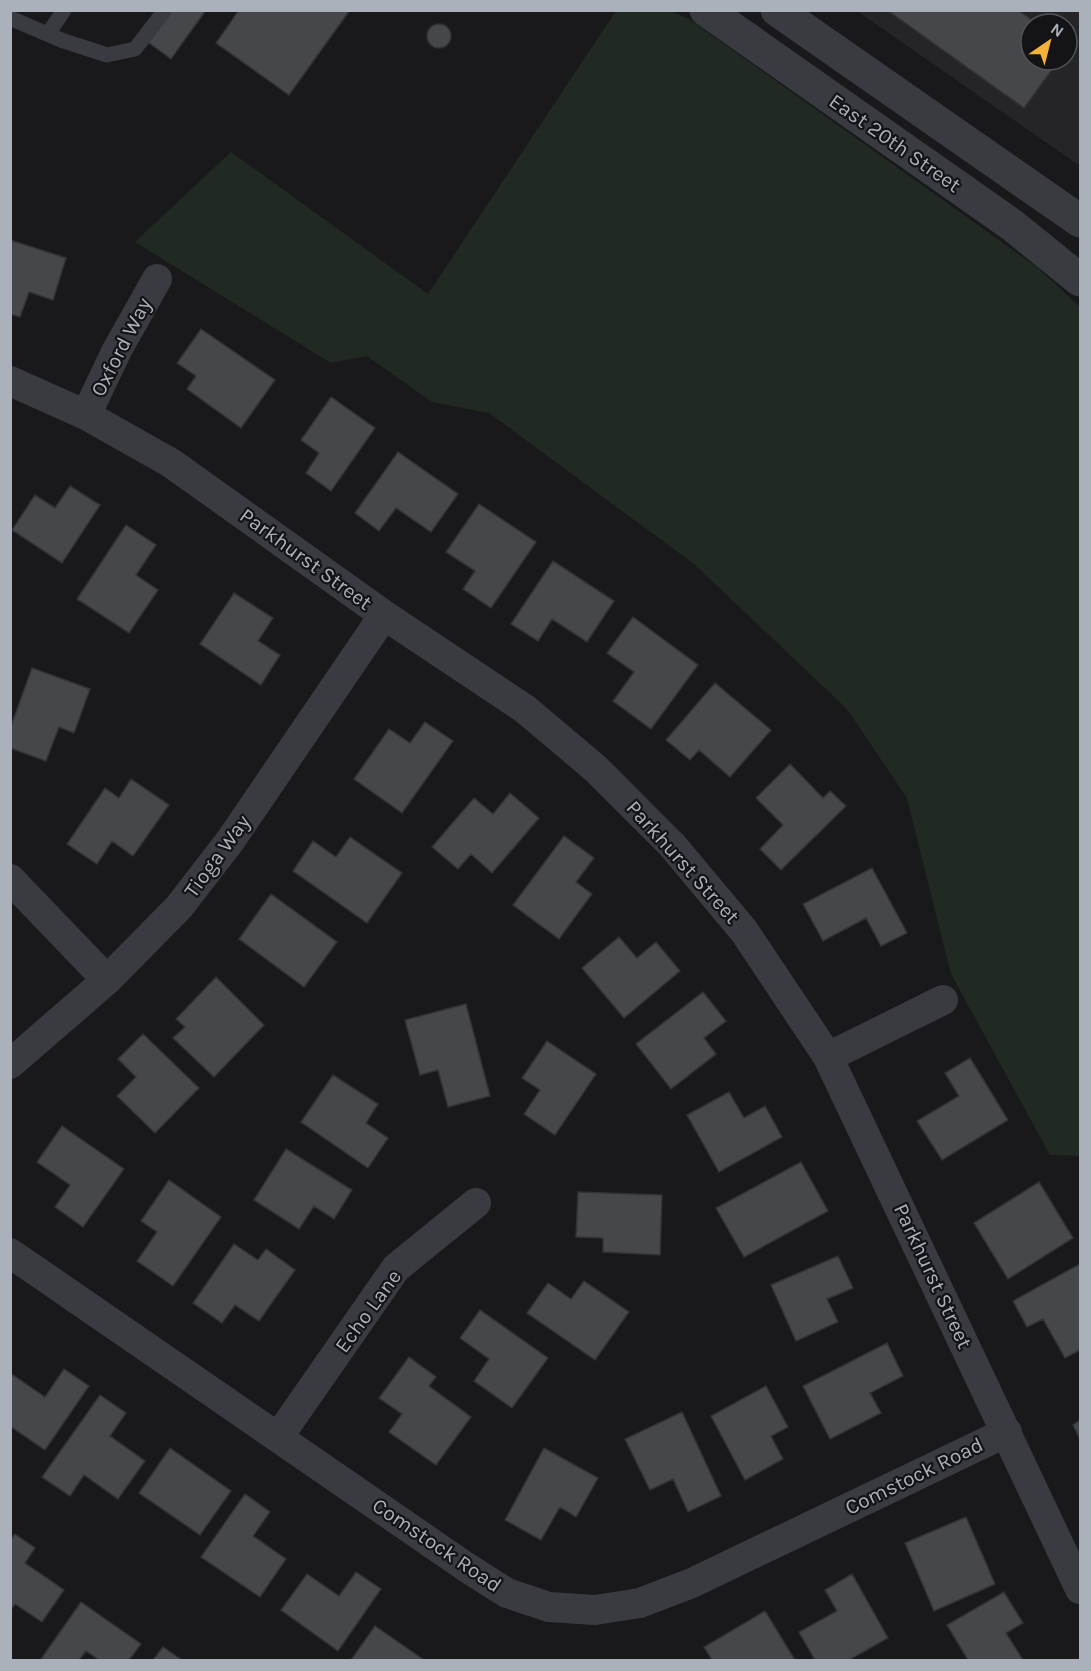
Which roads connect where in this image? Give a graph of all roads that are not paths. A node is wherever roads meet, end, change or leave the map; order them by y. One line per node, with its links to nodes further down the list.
1 (63, 10): 6 (lane)
2 (165, 10): 6 (lane)
3 (777, 10): 7 (street, East 20th Street)
4 (729, 11): 8 (street, East 20th Street)
5 (10, 18): 6 (lane)
6 (48, 34)
7 (1080, 221)
8 (1078, 273)
9 (157, 279): 11 (street, Oxford Way)
10 (10, 381): 11 (street, Parkhurst Street)
11 (86, 415): 12 (street, Parkhurst Street)
12 (384, 615): 14 (street, Tioga Way); 16 (street, Parkhurst Street)
13 (10, 879): 14 (street)
14 (107, 980): 17 (street, Tioga Way)
15 (943, 1000): 16 (street)
16 (828, 1057): 20 (street, Parkhurst Street)
17 (10, 1064)
18 (476, 1203): 21 (street, Echo Lane)
19 (10, 1253): 21 (street, Comstock Road)
20 (1007, 1432): 21 (street, Comstock Road); 22 (street, Parkhurst Street)
21 (279, 1436)
22 (1080, 1589)

